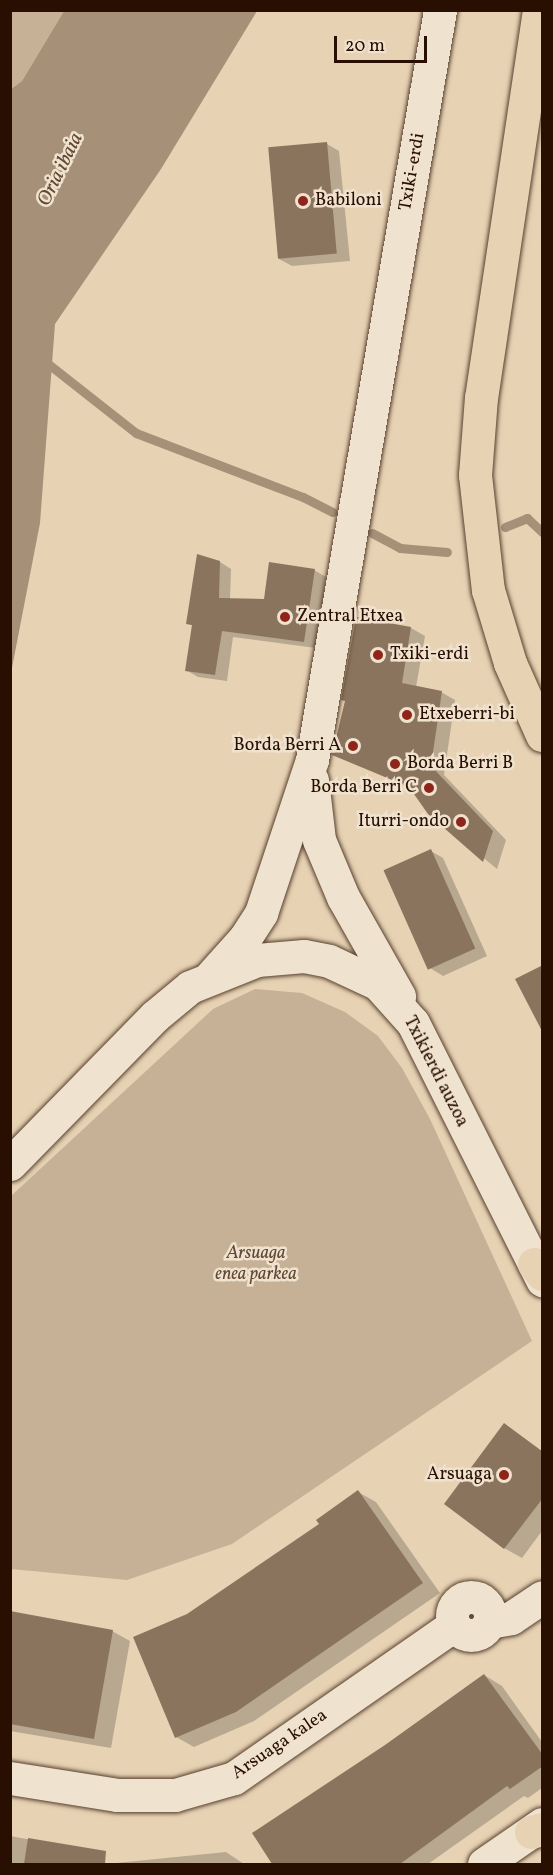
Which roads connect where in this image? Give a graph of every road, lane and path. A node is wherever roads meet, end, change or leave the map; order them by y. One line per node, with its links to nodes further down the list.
1 (440, 10): 4 (street, Txiki-erdi)
2 (539, 10): 3 (highway)
3 (543, 735)
4 (312, 760): 5 (street); 6 (street)
5 (211, 976): 6 (street, Txikierdi auzoa); 7 (street, Txikierdi auzoa)
6 (413, 1023): 8 (street, Txikierdi auzoa)
7 (10, 1164)
8 (540, 1273)
9 (543, 1597): 10 (street, Arsuaga kalea)
10 (10, 1778)
11 (539, 1829): 12 (street)
12 (484, 1864)

